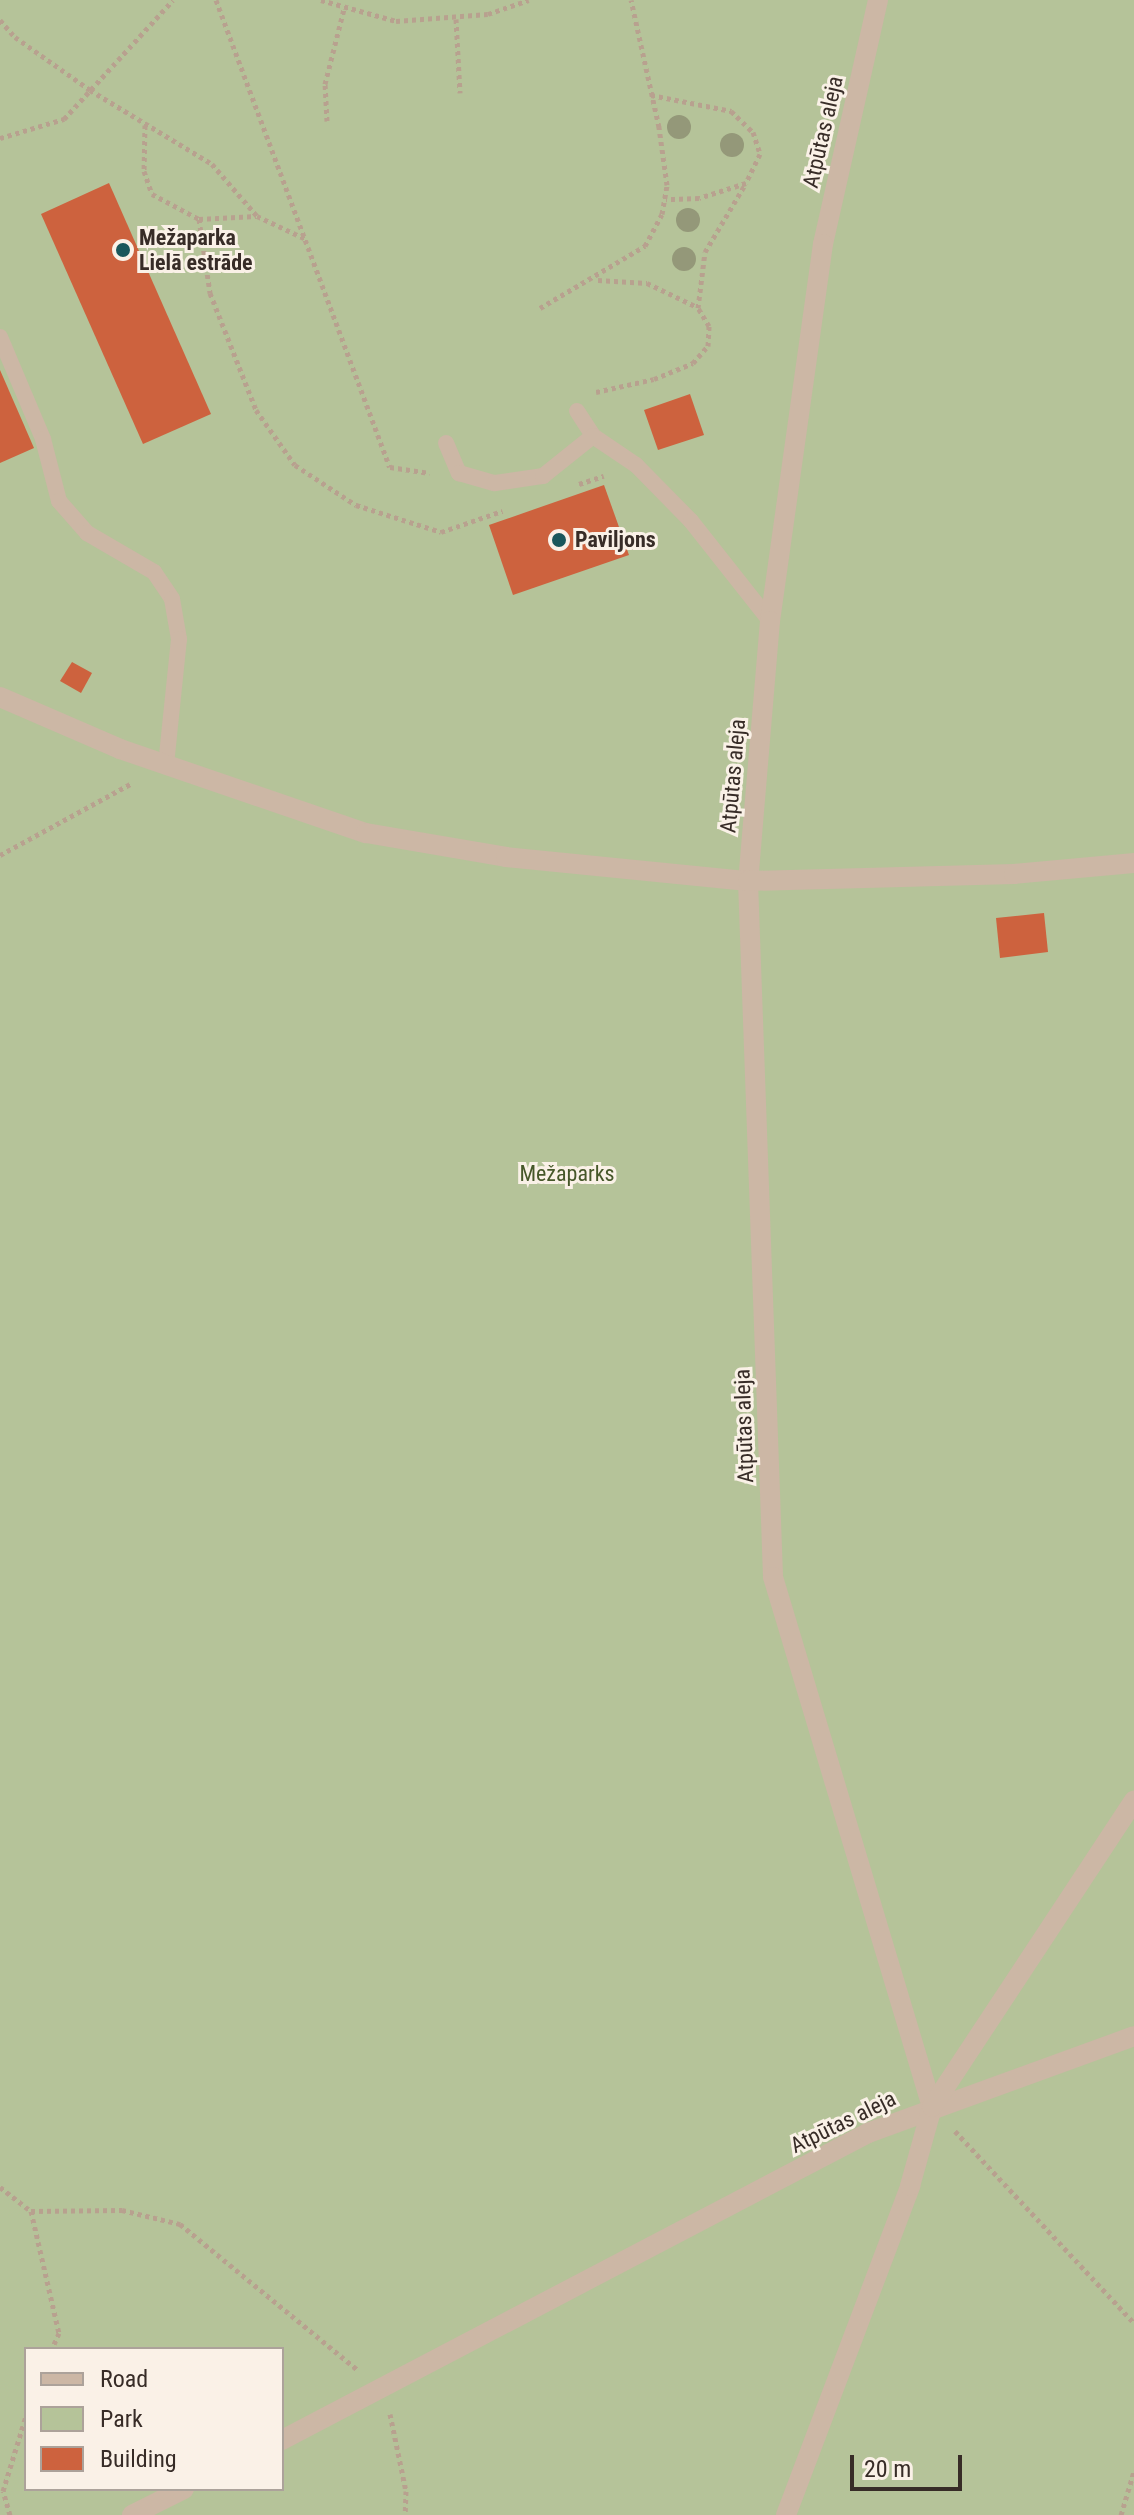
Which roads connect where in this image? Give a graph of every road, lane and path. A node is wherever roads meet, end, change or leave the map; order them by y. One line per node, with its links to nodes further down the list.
1 (173, 0): 10 (path)
2 (216, 0): 20 (path)
3 (321, 0): 7 (path)
4 (529, 0): 8 (path)
5 (631, 0): 12 (path)
6 (878, 0): 31 (street, Atpūtas aleja)
7 (344, 9): 8 (path); 13 (path)
8 (456, 19): 11 (path)
9 (0, 20): 10 (path)
10 (90, 90): 14 (path); 15 (path)
11 (460, 93)
12 (651, 95): 16 (path); 17 (path)
13 (327, 121)
14 (145, 125): 18 (path); 19 (path)
15 (0, 138)
16 (746, 183): 17 (path); 23 (path)
17 (666, 199): 21 (path)
18 (257, 216): 19 (path); 20 (path)
19 (199, 219): 30 (path)
20 (307, 240): 29 (path)
21 (593, 281): 22 (path); 23 (path)
22 (540, 308)
23 (698, 308): 25 (path)
24 (0, 337): 33 (lane)
25 (584, 394)
26 (577, 411): 27 (lane)
27 (593, 436): 29 (lane); 31 (lane)
28 (446, 443): 29 (lane)
29 (459, 473)
30 (402, 522)
31 (770, 621): 36 (street, Atpūtas aleja)
32 (0, 697): 33 (street)
33 (166, 764): 34 (path); 36 (street)
34 (0, 855)
35 (1134, 863): 36 (street)
36 (748, 881): 39 (street, Atpūtas aleja)
37 (1134, 1801): 39 (street)
38 (1134, 2036): 39 (street)
39 (932, 2107): 42 (path); 44 (street, Atpūtas aleja); 52 (street)
40 (0, 2187): 41 (path)
41 (31, 2211): 43 (path); 44 (path)
42 (1134, 2323)
43 (53, 2347)
44 (385, 2390): 46 (street, Atpūtas aleja); 51 (path)
45 (24, 2423): 49 (path)
46 (284, 2439)
47 (1134, 2471): 53 (path)
48 (180, 2491): 50 (street)
49 (10, 2515)
50 (132, 2515)
51 (405, 2515)
52 (786, 2515)
53 (1121, 2515)

